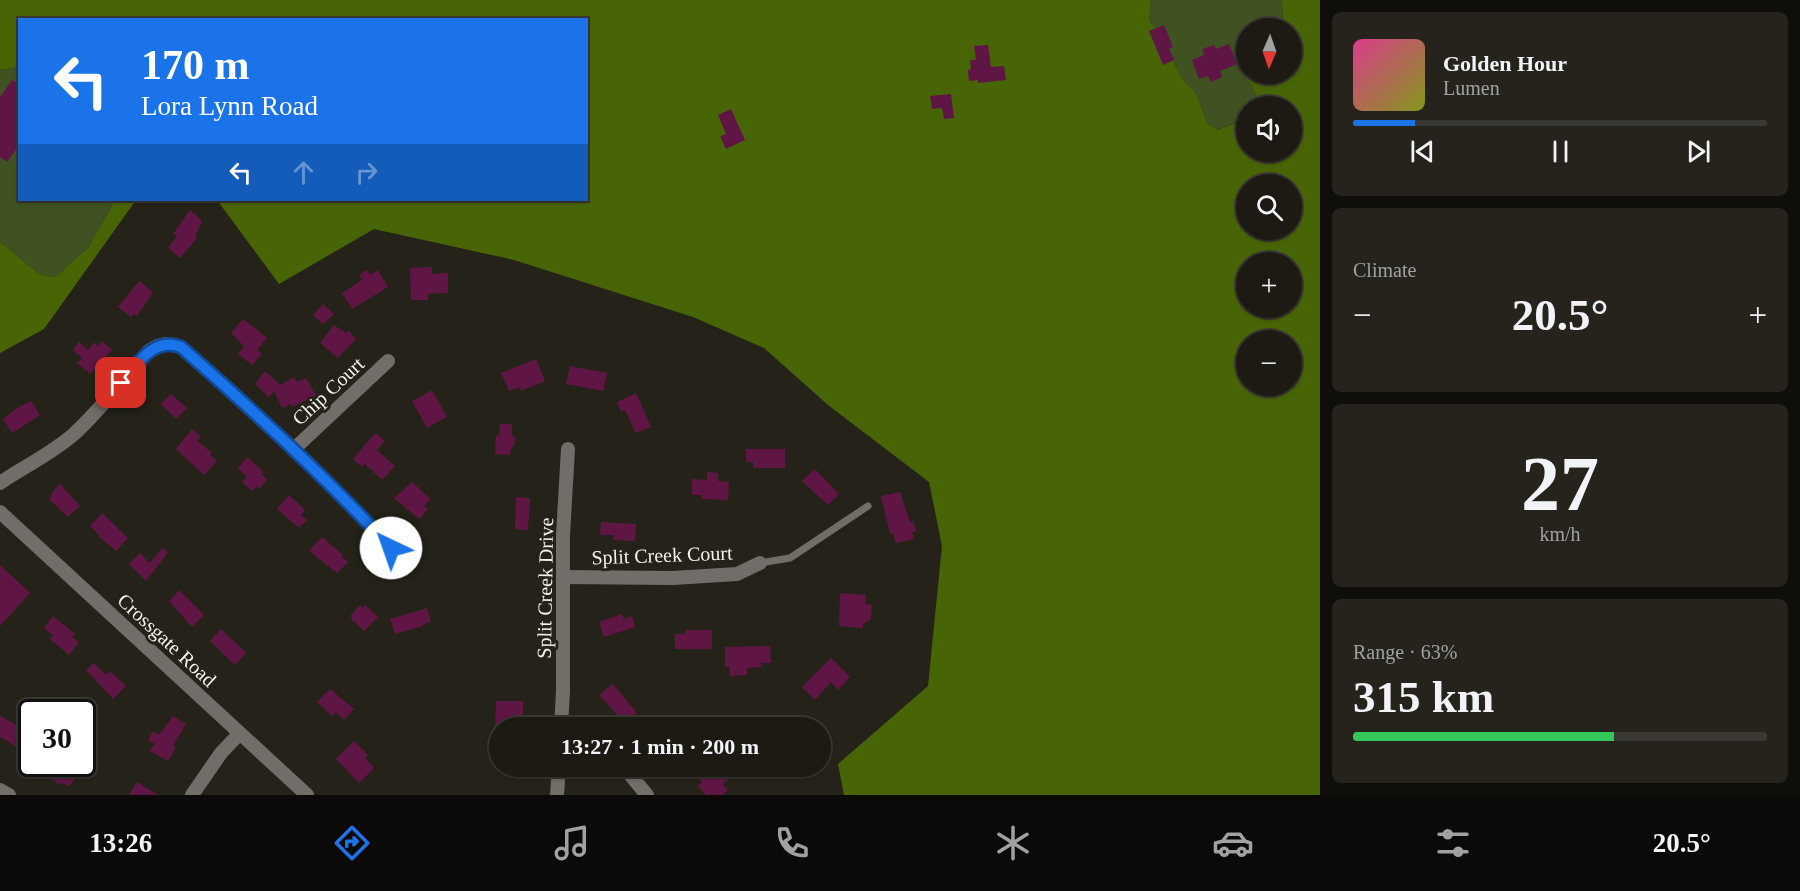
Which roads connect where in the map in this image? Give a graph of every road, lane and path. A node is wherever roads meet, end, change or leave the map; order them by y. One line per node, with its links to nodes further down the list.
1 (388, 361): 3 (street, Chip Court)
2 (568, 448): 9 (street, Split Creek Drive)
3 (294, 449): 4 (street); 7 (street)
4 (0, 483)
5 (868, 506): 8 (lane)
6 (0, 512): 11 (street, Crossgate Road)
7 (391, 548)
8 (760, 563): 9 (street, Split Creek Court)
9 (563, 577): 10 (street, Split Creek Drive)
10 (562, 717)
11 (239, 734): 16 (street); 17 (street, Crossgate Road)
12 (558, 777): 18 (street)
13 (632, 777): 19 (street)
14 (0, 790): 15 (street)
15 (9, 795)
16 (192, 795)
17 (307, 795)
18 (557, 795)
19 (647, 795)

